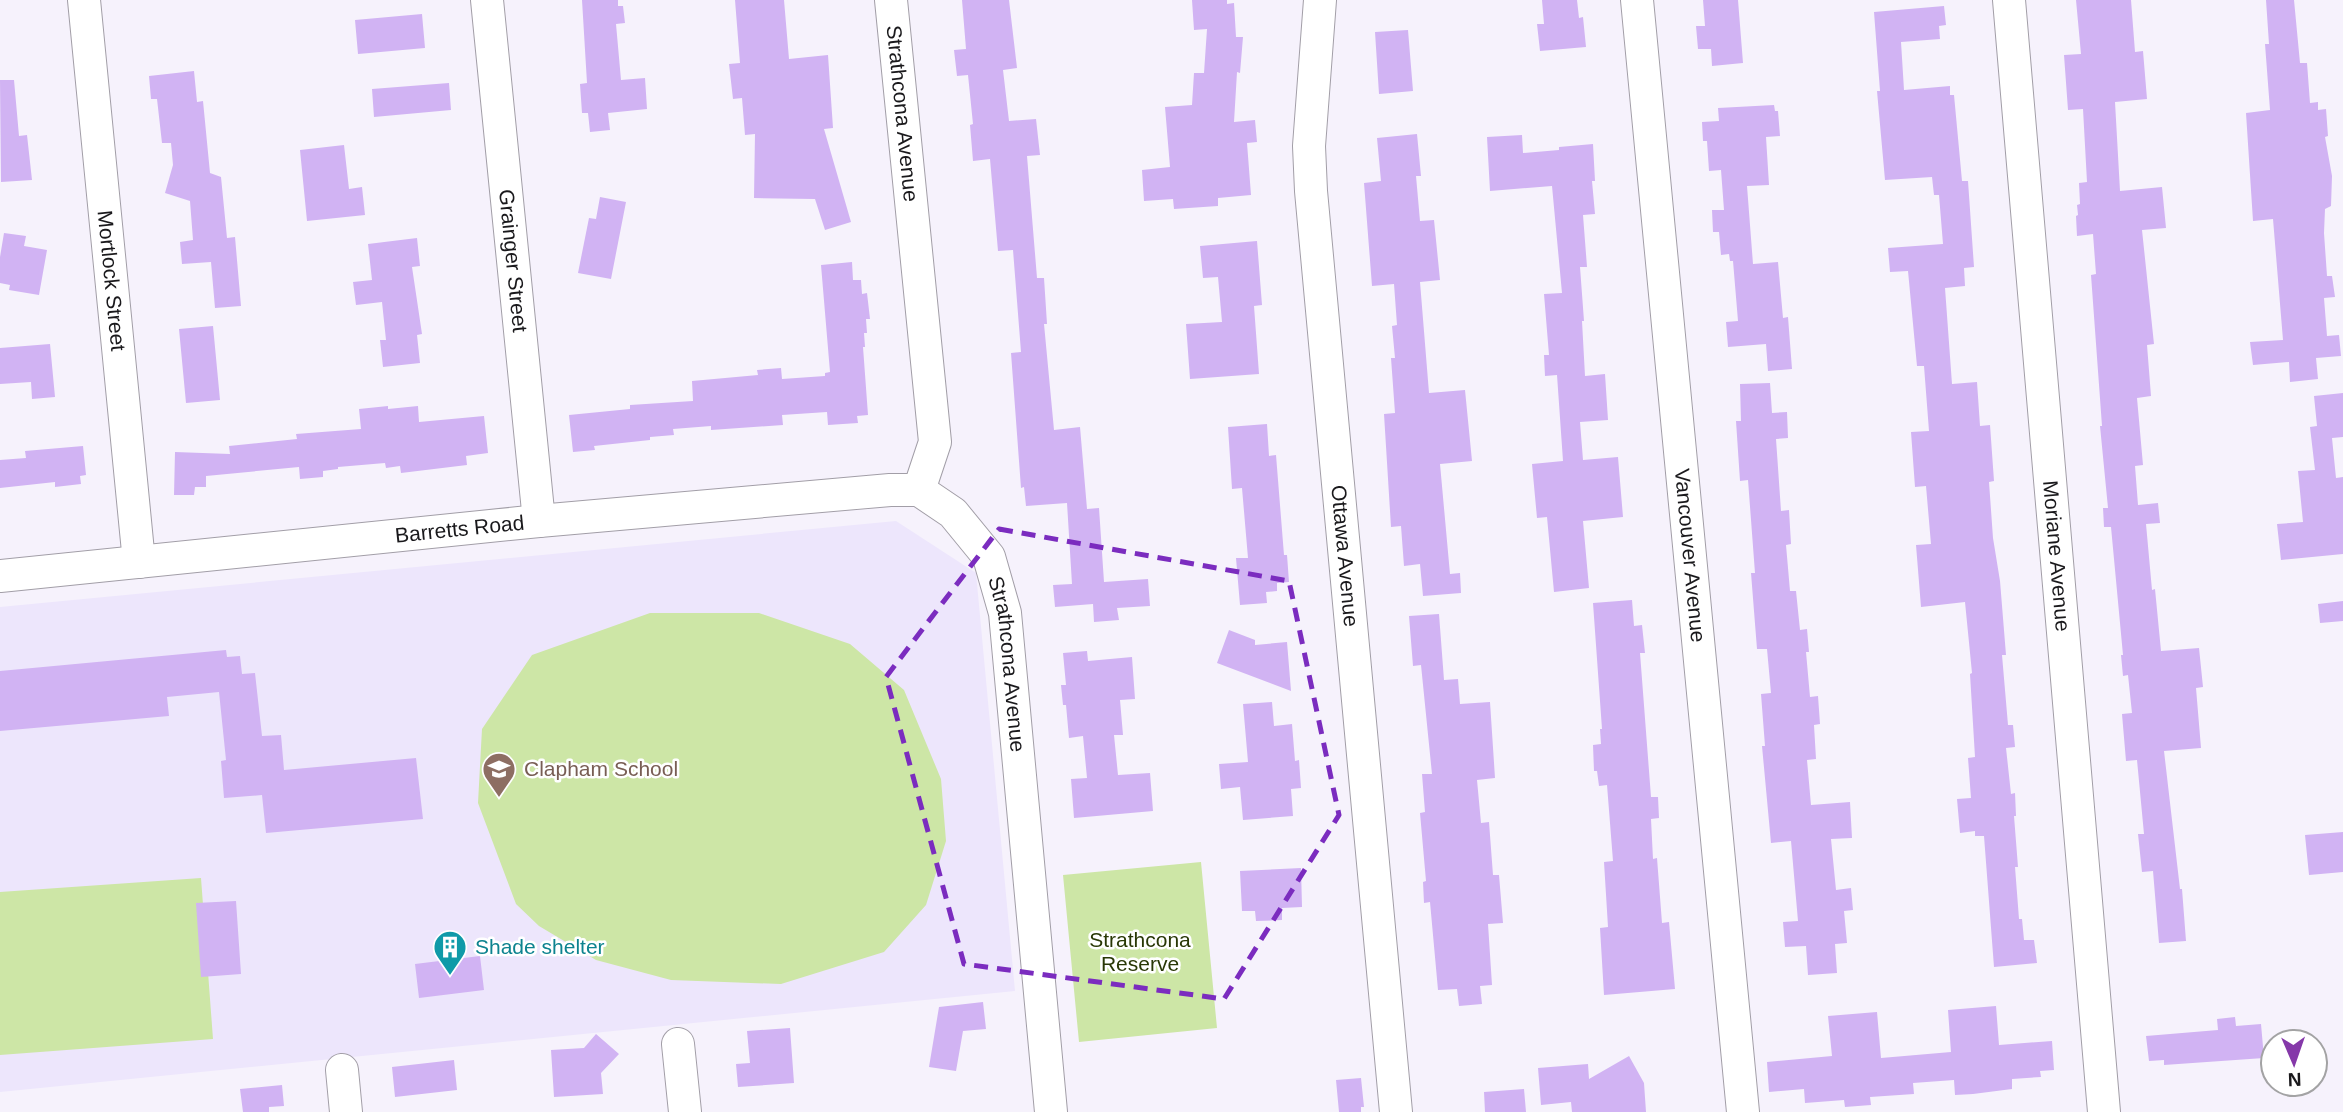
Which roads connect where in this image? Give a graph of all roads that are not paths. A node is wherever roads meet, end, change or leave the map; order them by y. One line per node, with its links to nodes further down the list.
1 (84, 0): 9 (street, Mortlock Street)
2 (487, 0): 8 (street, Grainger Street)
3 (891, 0): 7 (street, Strathcona Avenue)
4 (1320, 0): 16 (street, Ottawa Avenue)
5 (1637, 0): 17 (street, Vancouver Avenue)
6 (2009, 0): 18 (street, Moriane Avenue)
7 (919, 490): 8 (street, Barretts Road); 15 (street, Strathcona Avenue)
8 (539, 521): 9 (street, Barretts Road)
9 (139, 562): 10 (street, Barretts Road)
10 (0, 576)
11 (678, 1044): 14 (street)
12 (342, 1070): 13 (street)
13 (346, 1112)
14 (685, 1112)
15 (1051, 1112)
16 (1396, 1112)
17 (1743, 1112)
18 (2104, 1112)

